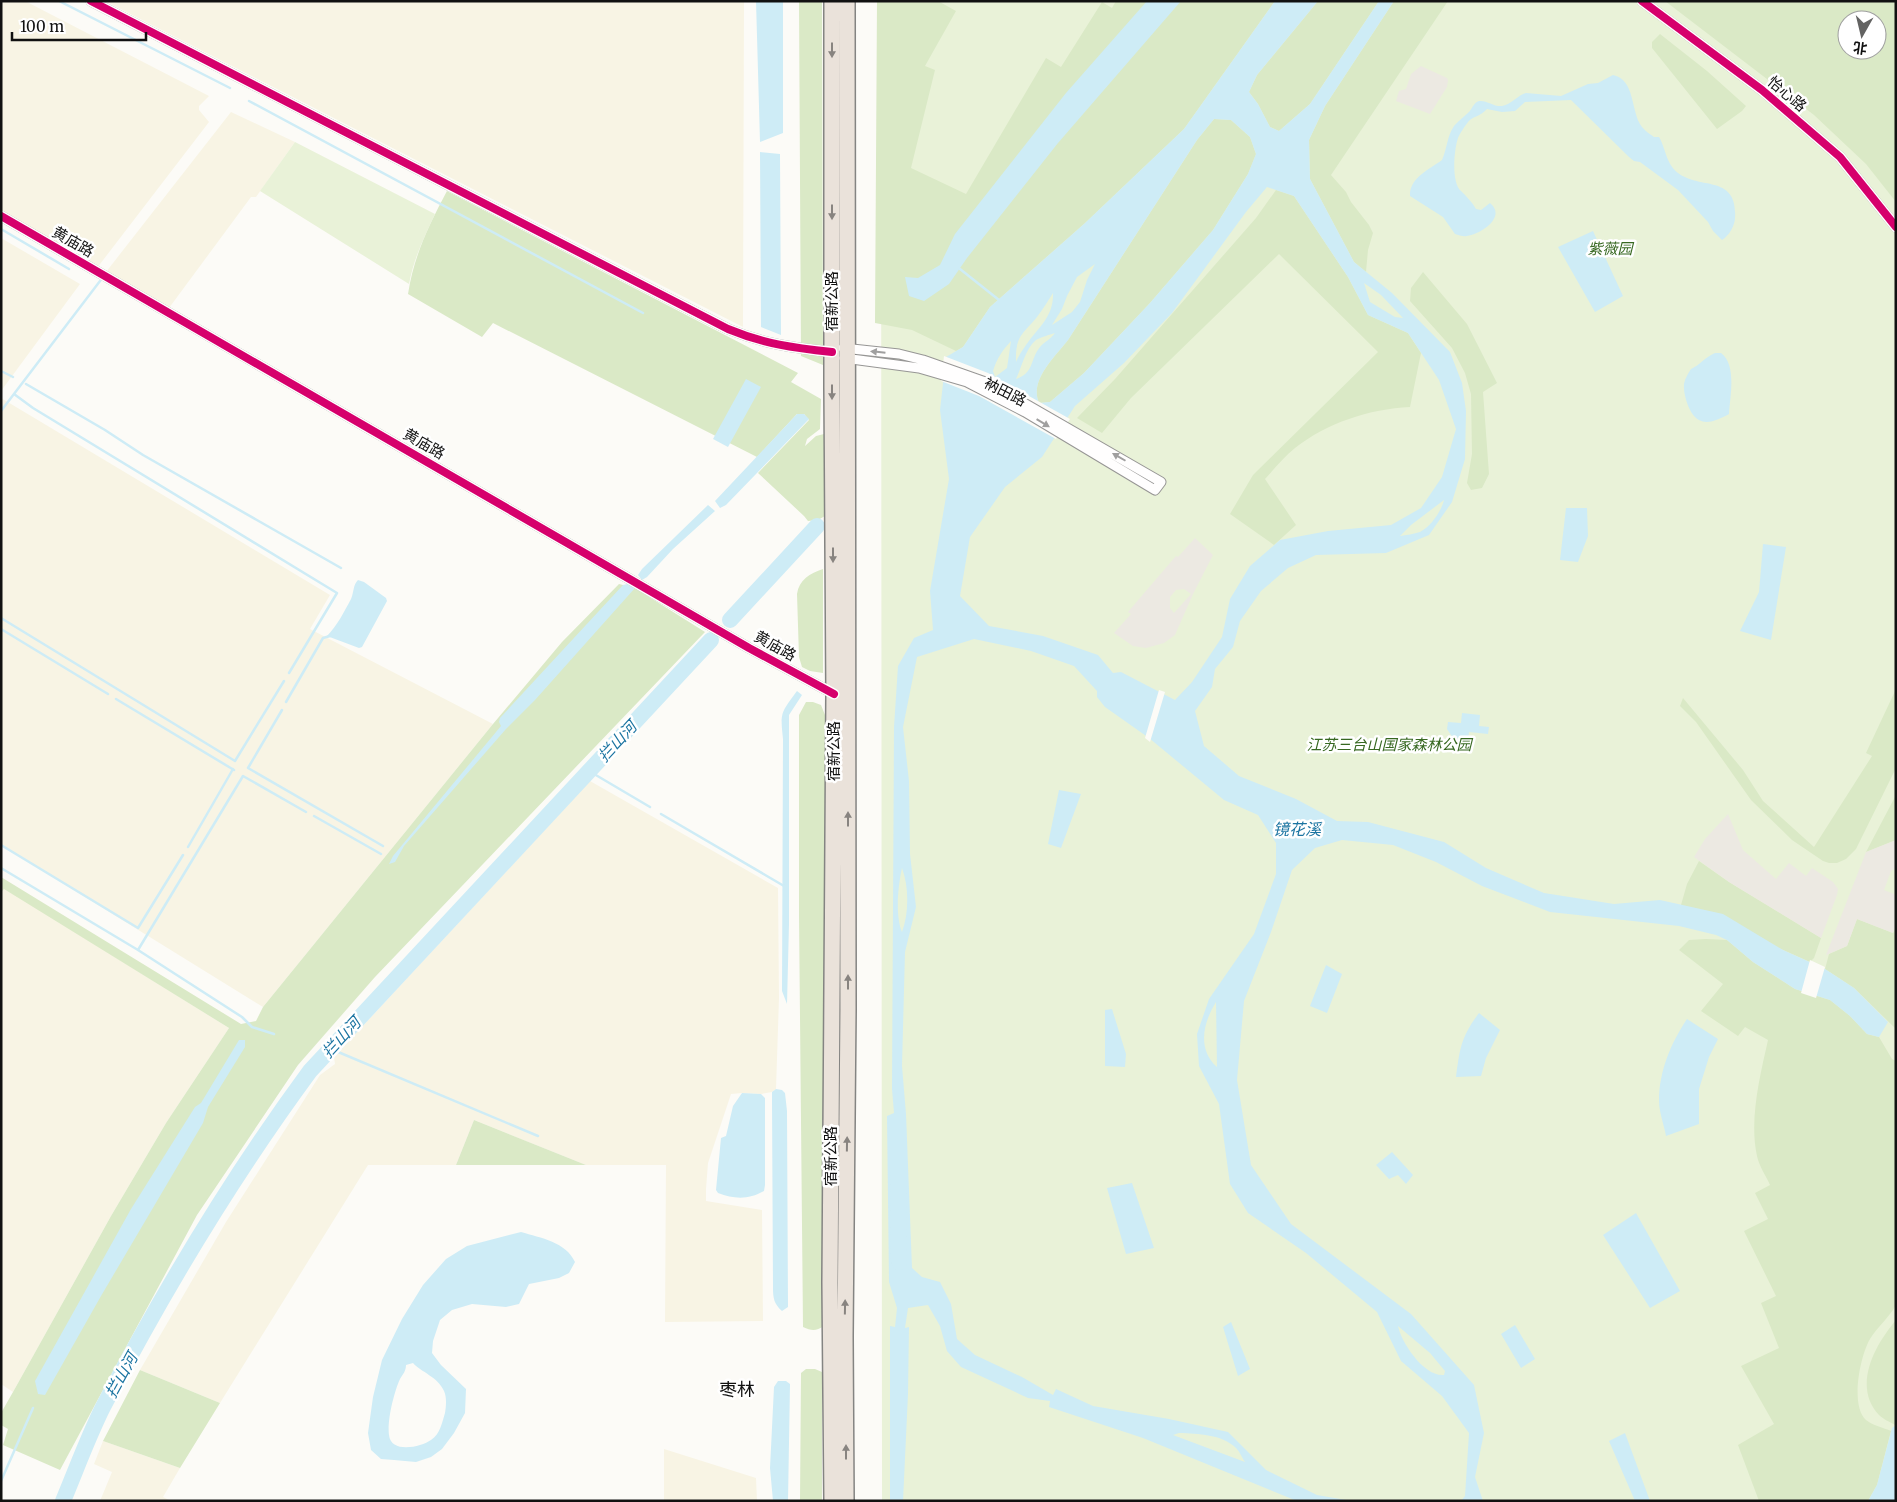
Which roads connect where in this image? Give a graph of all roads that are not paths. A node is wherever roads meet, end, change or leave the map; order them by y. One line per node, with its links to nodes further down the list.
1 (91, 1): 7 (street, 衲田路)
2 (832, 1): 7 (highway, 宿新公路, one-way to 7)
3 (847, 1): 8 (highway, 宿新公路)
4 (1642, 1): 6 (street, 怡心路)
5 (1, 216): 10 (street, 黄庙路)
6 (1896, 227)
7 (832, 352): 8 (street, 衲田路); 10 (highway, 宿新公路, one-way to 10)
8 (847, 354): 9 (street, 衲田路); 12 (highway, 宿新公路, one-way to 8)
9 (1066, 432): 9 (street, 衲田路, one-way to 9)
10 (834, 694): 11 (highway, 宿新公路)
11 (832, 1501)
12 (846, 1501)

